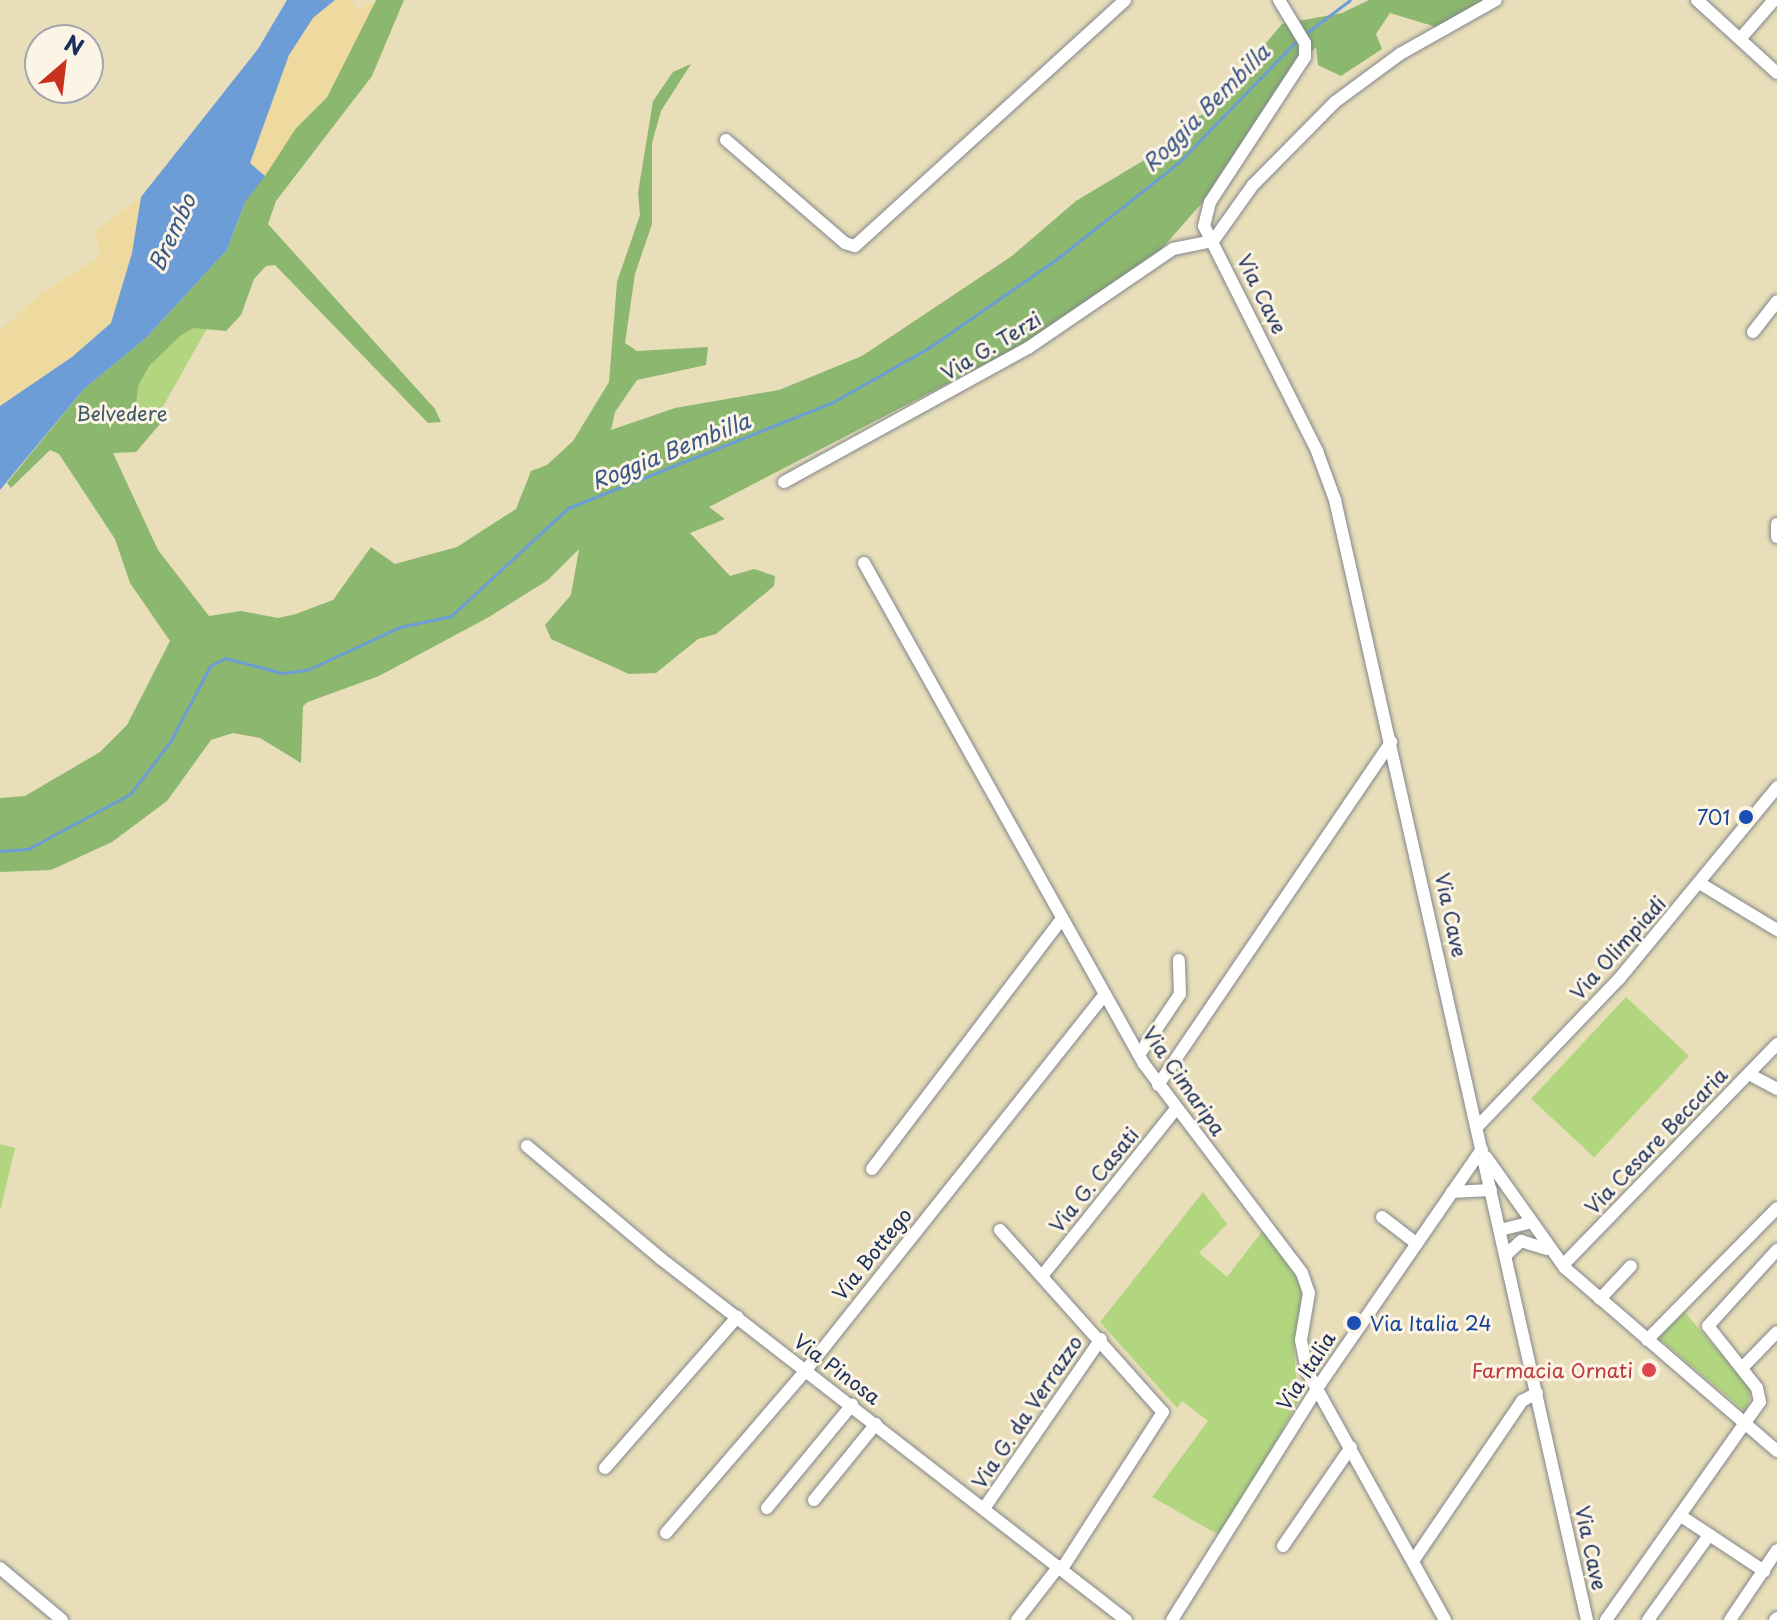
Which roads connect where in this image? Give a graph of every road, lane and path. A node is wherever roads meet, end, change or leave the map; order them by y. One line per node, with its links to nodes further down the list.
1 (1125, 0): 8 (street)
2 (1279, 0): 9 (street, Via Cave)
3 (1496, 0): 9 (street)
4 (1697, 0): 6 (street)
5 (1771, 4): 6 (street)
6 (1740, 39): 7 (street)
7 (1777, 73)
8 (726, 140)
9 (1213, 241): 12 (street, Via G. Terzi); 14 (street, Via Cave)
10 (1777, 301): 11 (street)
11 (1753, 332)
12 (784, 482)
13 (864, 563): 17 (street, Via Cimaripa)
14 (1391, 742): 24 (street); 27 (street, Via Cave)
15 (1777, 787): 16 (street, Via Olimpiadi)
16 (1701, 884): 18 (street); 27 (street, Via Olimpiadi)
17 (1061, 920): 20 (street, Via Cimaripa); 30 (street)
18 (1777, 930)
19 (1179, 960): 22 (street)
20 (1104, 996): 22 (street, Via Cimaripa); 51 (street, Via Bottego)
21 (1777, 1044): 23 (street, Via Cesare Beccaria)
22 (1139, 1055): 24 (street, Via Cimaripa)
23 (1749, 1074): 25 (street); 42 (street, Via Cesare Beccaria)
24 (1158, 1085): 26 (street, Via Cimaripa)
25 (1777, 1089)
26 (1176, 1109): 44 (street, Via G. Casati); 52 (street, Via Cimaripa)
27 (1477, 1127): 29 (street, Via Cave)
28 (527, 1146): 46 (street, Via Pinosa)
29 (1482, 1151): 31 (street, Via Cave); 32 (street, Via Italia); 35 (street)
30 (872, 1169)
31 (1491, 1190): 32 (street); 37 (street, Via Cave)
32 (1452, 1192): 38 (street, Via Italia)
33 (1777, 1208): 49 (street)
34 (1382, 1217): 38 (street)
35 (1529, 1223): 37 (street); 39 (street)
36 (1000, 1230): 44 (street)
37 (1500, 1230): 41 (street, Via Cave)
38 (1417, 1244): 52 (street, Via Italia)
39 (1549, 1250): 41 (street); 42 (street)
40 (1777, 1250): 50 (street)
41 (1506, 1255): 53 (street, Via Cave)
42 (1563, 1265): 45 (street)
43 (1631, 1266): 45 (street)
44 (1042, 1276): 48 (street)
45 (1600, 1299): 49 (street)
46 (737, 1317): 51 (street, Via Pinosa); 59 (street)
47 (1777, 1332): 50 (street)
48 (1101, 1339): 61 (street, Via G. da Verrazzo); 70 (street)
49 (1647, 1340): 56 (street)
50 (1742, 1368): 56 (street)
51 (806, 1370): 54 (street, Via Pinosa); 64 (street, Via Bottego)
52 (1317, 1389): 57 (street, Via Cimaripa); 75 (street, Via Italia)
53 (1537, 1393): 68 (street); 77 (street, Via Cave)
54 (852, 1405): 55 (street, Via Pinosa); 62 (street)
55 (876, 1424): 60 (street); 61 (street, Via Pinosa)
56 (1745, 1424): 58 (street); 63 (street)
57 (1351, 1447): 66 (street); 68 (street, Via Cimaripa)
58 (1777, 1451)
59 (605, 1468)
60 (814, 1500)
61 (985, 1507): 70 (street, Via Pinosa)
62 (767, 1508)
63 (1681, 1516): 65 (street); 78 (street)
64 (666, 1533)
65 (1709, 1535): 71 (street); 79 (street)
66 (1283, 1546)
67 (1777, 1550): 71 (street)
68 (1413, 1561): 76 (street, Via Cimaripa)
69 (0, 1568): 72 (street)
70 (1060, 1568): 73 (street); 74 (street, Via Pinosa)
71 (1764, 1571): 80 (street)
72 (62, 1620)
73 (1017, 1620)
74 (1126, 1620)
75 (1172, 1620)
76 (1445, 1620)
77 (1587, 1620)
78 (1606, 1620)
79 (1648, 1620)
80 (1730, 1620)

